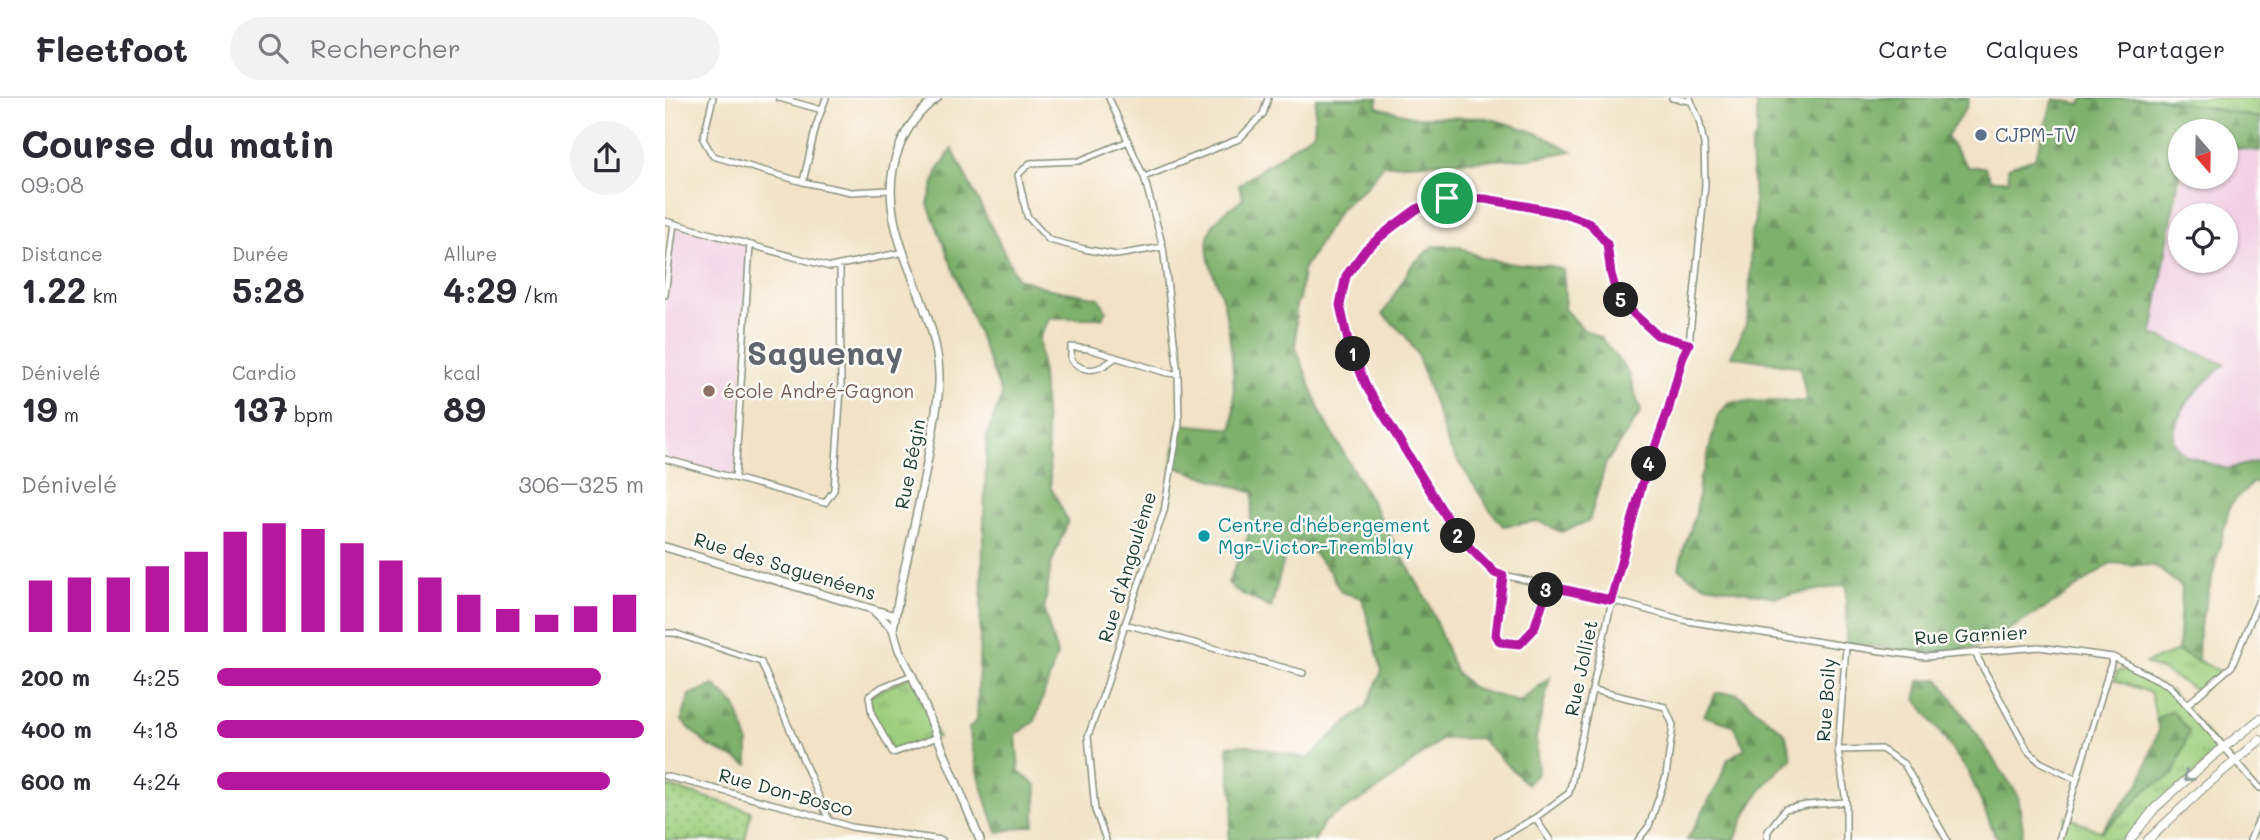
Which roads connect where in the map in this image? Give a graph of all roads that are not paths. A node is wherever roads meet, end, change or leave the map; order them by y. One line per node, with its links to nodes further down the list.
1 (713, 98): 12 (street)
2 (779, 98): 9 (street)
3 (827, 98): 9 (street)
4 (937, 98): 13 (street, Rue Bégin)
5 (1109, 98): 10 (street, Rue d'Angoulème)
6 (1268, 98): 11 (street)
7 (1672, 98): 8 (street)
8 (1690, 99): 21 (street, Rue Jolliet)
9 (822, 110): 12 (street)
10 (1126, 142): 11 (street, Rue d'Angoulème); 17 (street)
11 (1144, 177): 17 (street, Rue d'Angoulème)
12 (803, 182): 13 (street)
13 (890, 190): 18 (street, Rue Bégin)
14 (665, 220): 15 (street)
15 (674, 223): 16 (street); 20 (street)
16 (750, 245): 19 (street); 25 (street)
17 (1163, 247): 23 (street, Rue d'Angoulème)
18 (904, 253): 19 (street); 32 (street, Rue Bégin)
19 (840, 266): 25 (street)
20 (665, 295)
21 (1689, 344): 27 (street); 30 (street, Rue Jolliet)
22 (1115, 358): 22 (street); 23 (street)
23 (1178, 374): 33 (street, Rue d'Angoulème)
24 (665, 459): 25 (street)
25 (735, 478)
26 (665, 547): 31 (street, Rue des Saguenéens)
27 (1503, 576): 28 (street, Rue Garnier); 28 (street)
28 (1548, 586): 30 (street, Rue Garnier)
29 (2260, 597): 42 (street)
30 (1611, 600): 36 (street, Rue Garnier); 41 (street, Rue Jolliet)
31 (872, 609): 32 (street, Rue des Saguenéens); 34 (street)
32 (895, 616): 34 (street, Rue Bégin)
33 (1125, 624): 39 (street); 58 (street, Rue d'Angoulème)
34 (893, 629): 40 (street, Rue Bégin)
35 (665, 633): 55 (street)
36 (1846, 646): 37 (street, Rue Garnier); 47 (street, Rue Boily)
37 (1975, 653): 38 (street, Rue Garnier); 50 (street)
38 (2113, 657): 42 (street, Rue Garnier); 50 (street)
39 (1303, 673)
40 (912, 675): 44 (street, Rue Bégin); 44 (street)
41 (1594, 690): 54 (street, Rue Jolliet); 61 (street)
42 (2188, 704): 46 (street, Rue Garnier)
43 (2260, 719): 46 (main road)
44 (937, 737): 57 (street, Rue Bégin)
45 (2260, 740): 48 (main road)
46 (2221, 745): 48 (street, Rue Garnier); 66 (main road, one-way to 66)
47 (1838, 750): 52 (street, Rue Boily); 64 (street)
48 (2235, 761): 51 (street, Rue Garnier); 67 (main road)
49 (665, 776): 55 (street, Rue Don-Bosco)
50 (2077, 780): 65 (street)
51 (2260, 788)
52 (1846, 802): 62 (street); 63 (street, Rue Boily)
53 (2260, 817): 68 (street)
54 (1535, 818): 59 (street, Rue Jolliet); 60 (street)
55 (829, 820): 56 (street, Rue Don-Bosco)
56 (942, 840)
57 (980, 840)
58 (1106, 840)
59 (1497, 840)
60 (1551, 840)
61 (1638, 840)
62 (1767, 840)
63 (1846, 840)
64 (1947, 840)
65 (2059, 840)
66 (2130, 840)
67 (2148, 840)
68 (2250, 840)

